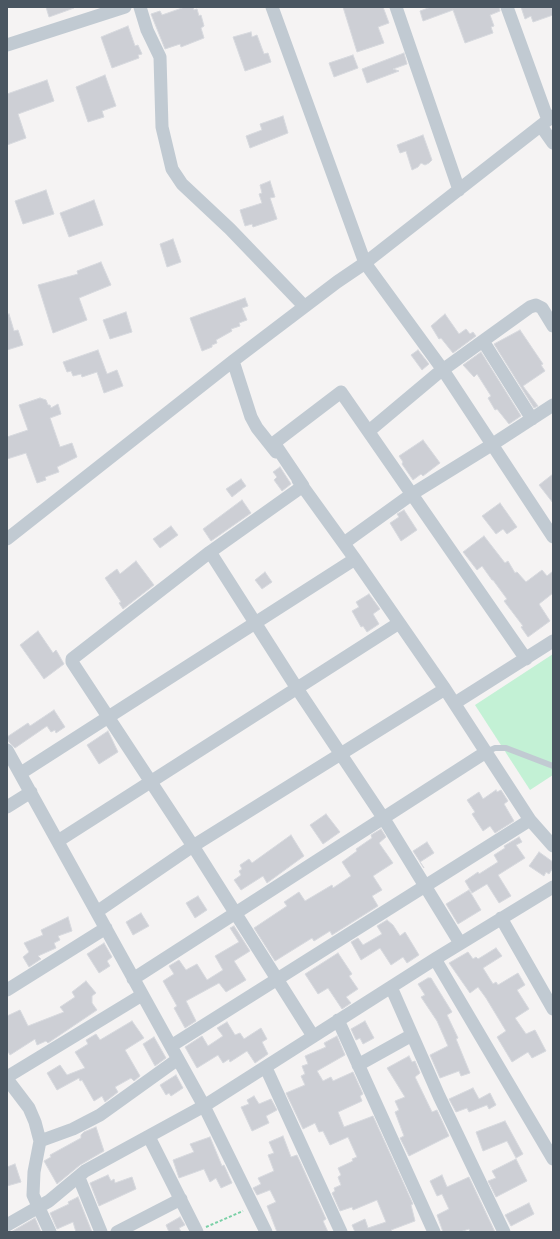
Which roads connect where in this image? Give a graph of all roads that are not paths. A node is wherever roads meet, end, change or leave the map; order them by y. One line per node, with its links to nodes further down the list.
1 (125, 7): 6 (street)
2 (140, 7): 11 (street)
3 (272, 7): 10 (street)
4 (396, 7): 9 (street)
5 (507, 7): 7 (street)
6 (7, 45)
7 (547, 121): 8 (street); 9 (street)
8 (553, 143)
9 (459, 190): 10 (street)
10 (365, 263): 11 (street); 15 (street)
11 (304, 306): 14 (street)
12 (553, 326): 13 (street)
13 (483, 341): 15 (street); 17 (street)
14 (233, 361): 20 (street); 23 (street)
15 (443, 370): 18 (street); 19 (street)
16 (553, 404): 17 (street)
17 (532, 419): 19 (street)
18 (369, 431): 20 (street); 21 (street)
19 (493, 444): 21 (street); 22 (street)
20 (303, 486): 24 (street); 25 (street)
21 (412, 494): 24 (street); 30 (street)
22 (553, 537)
23 (7, 539)
24 (344, 543): 26 (street)
25 (210, 552): 27 (street); 34 (street)
26 (355, 559): 27 (street); 28 (street)
27 (255, 623): 32 (street); 34 (street)
28 (399, 623): 31 (street); 32 (street)
29 (553, 641): 30 (street)
30 (526, 659): 33 (street)
31 (445, 689): 33 (street); 37 (street)
32 (298, 690): 37 (street); 40 (street)
33 (454, 703): 36 (street)
34 (108, 716): 39 (street); 40 (street)
35 (7, 750): 39 (street)
36 (486, 752): 38 (lane); 43 (street); 44 (street)
37 (340, 753): 43 (street); 46 (street)
38 (553, 766)
39 (21, 773): 41 (street)
40 (151, 782): 45 (street); 46 (street)
41 (30, 792): 42 (street); 45 (street)
42 (7, 807)
43 (384, 819): 48 (street); 51 (street)
44 (530, 820): 47 (street); 48 (street)
45 (58, 841): 50 (street)
46 (193, 846): 50 (street); 51 (street)
47 (553, 846)
48 (425, 886): 54 (street); 56 (street)
49 (553, 887): 52 (street)
50 (98, 911): 53 (street)
51 (236, 913): 56 (street); 57 (street)
52 (501, 918): 54 (street); 61 (street)
53 (106, 928): 57 (street); 59 (street)
54 (460, 943): 55 (street)
55 (435, 959): 58 (street); 73 (street)
56 (276, 978): 64 (street); 65 (street)
57 (133, 979): 60 (street)
58 (391, 987): 62 (street); 63 (street)
59 (7, 990)
60 (142, 995): 65 (street); 69 (street)
61 (553, 1009)
62 (338, 1020): 64 (street); 67 (street)
63 (412, 1035): 67 (street); 85 (street)
64 (313, 1036): 68 (street)
65 (170, 1046): 66 (street)
66 (178, 1059): 70 (street); 72 (street)
67 (358, 1065): 84 (street)
68 (266, 1068): 70 (street); 83 (street)
69 (7, 1078): 72 (street)
70 (204, 1106): 71 (street); 82 (street)
71 (150, 1137): 74 (street); 75 (street)
72 (40, 1141): 76 (street)
73 (553, 1160)
74 (79, 1178): 76 (street); 79 (street)
75 (181, 1199): 80 (street); 81 (street)
76 (37, 1208): 77 (street); 78 (street)
77 (7, 1225)
78 (50, 1232)
79 (101, 1232)
80 (117, 1232)
81 (196, 1232)
82 (266, 1232)
83 (341, 1232)
84 (434, 1232)
85 (504, 1232)

